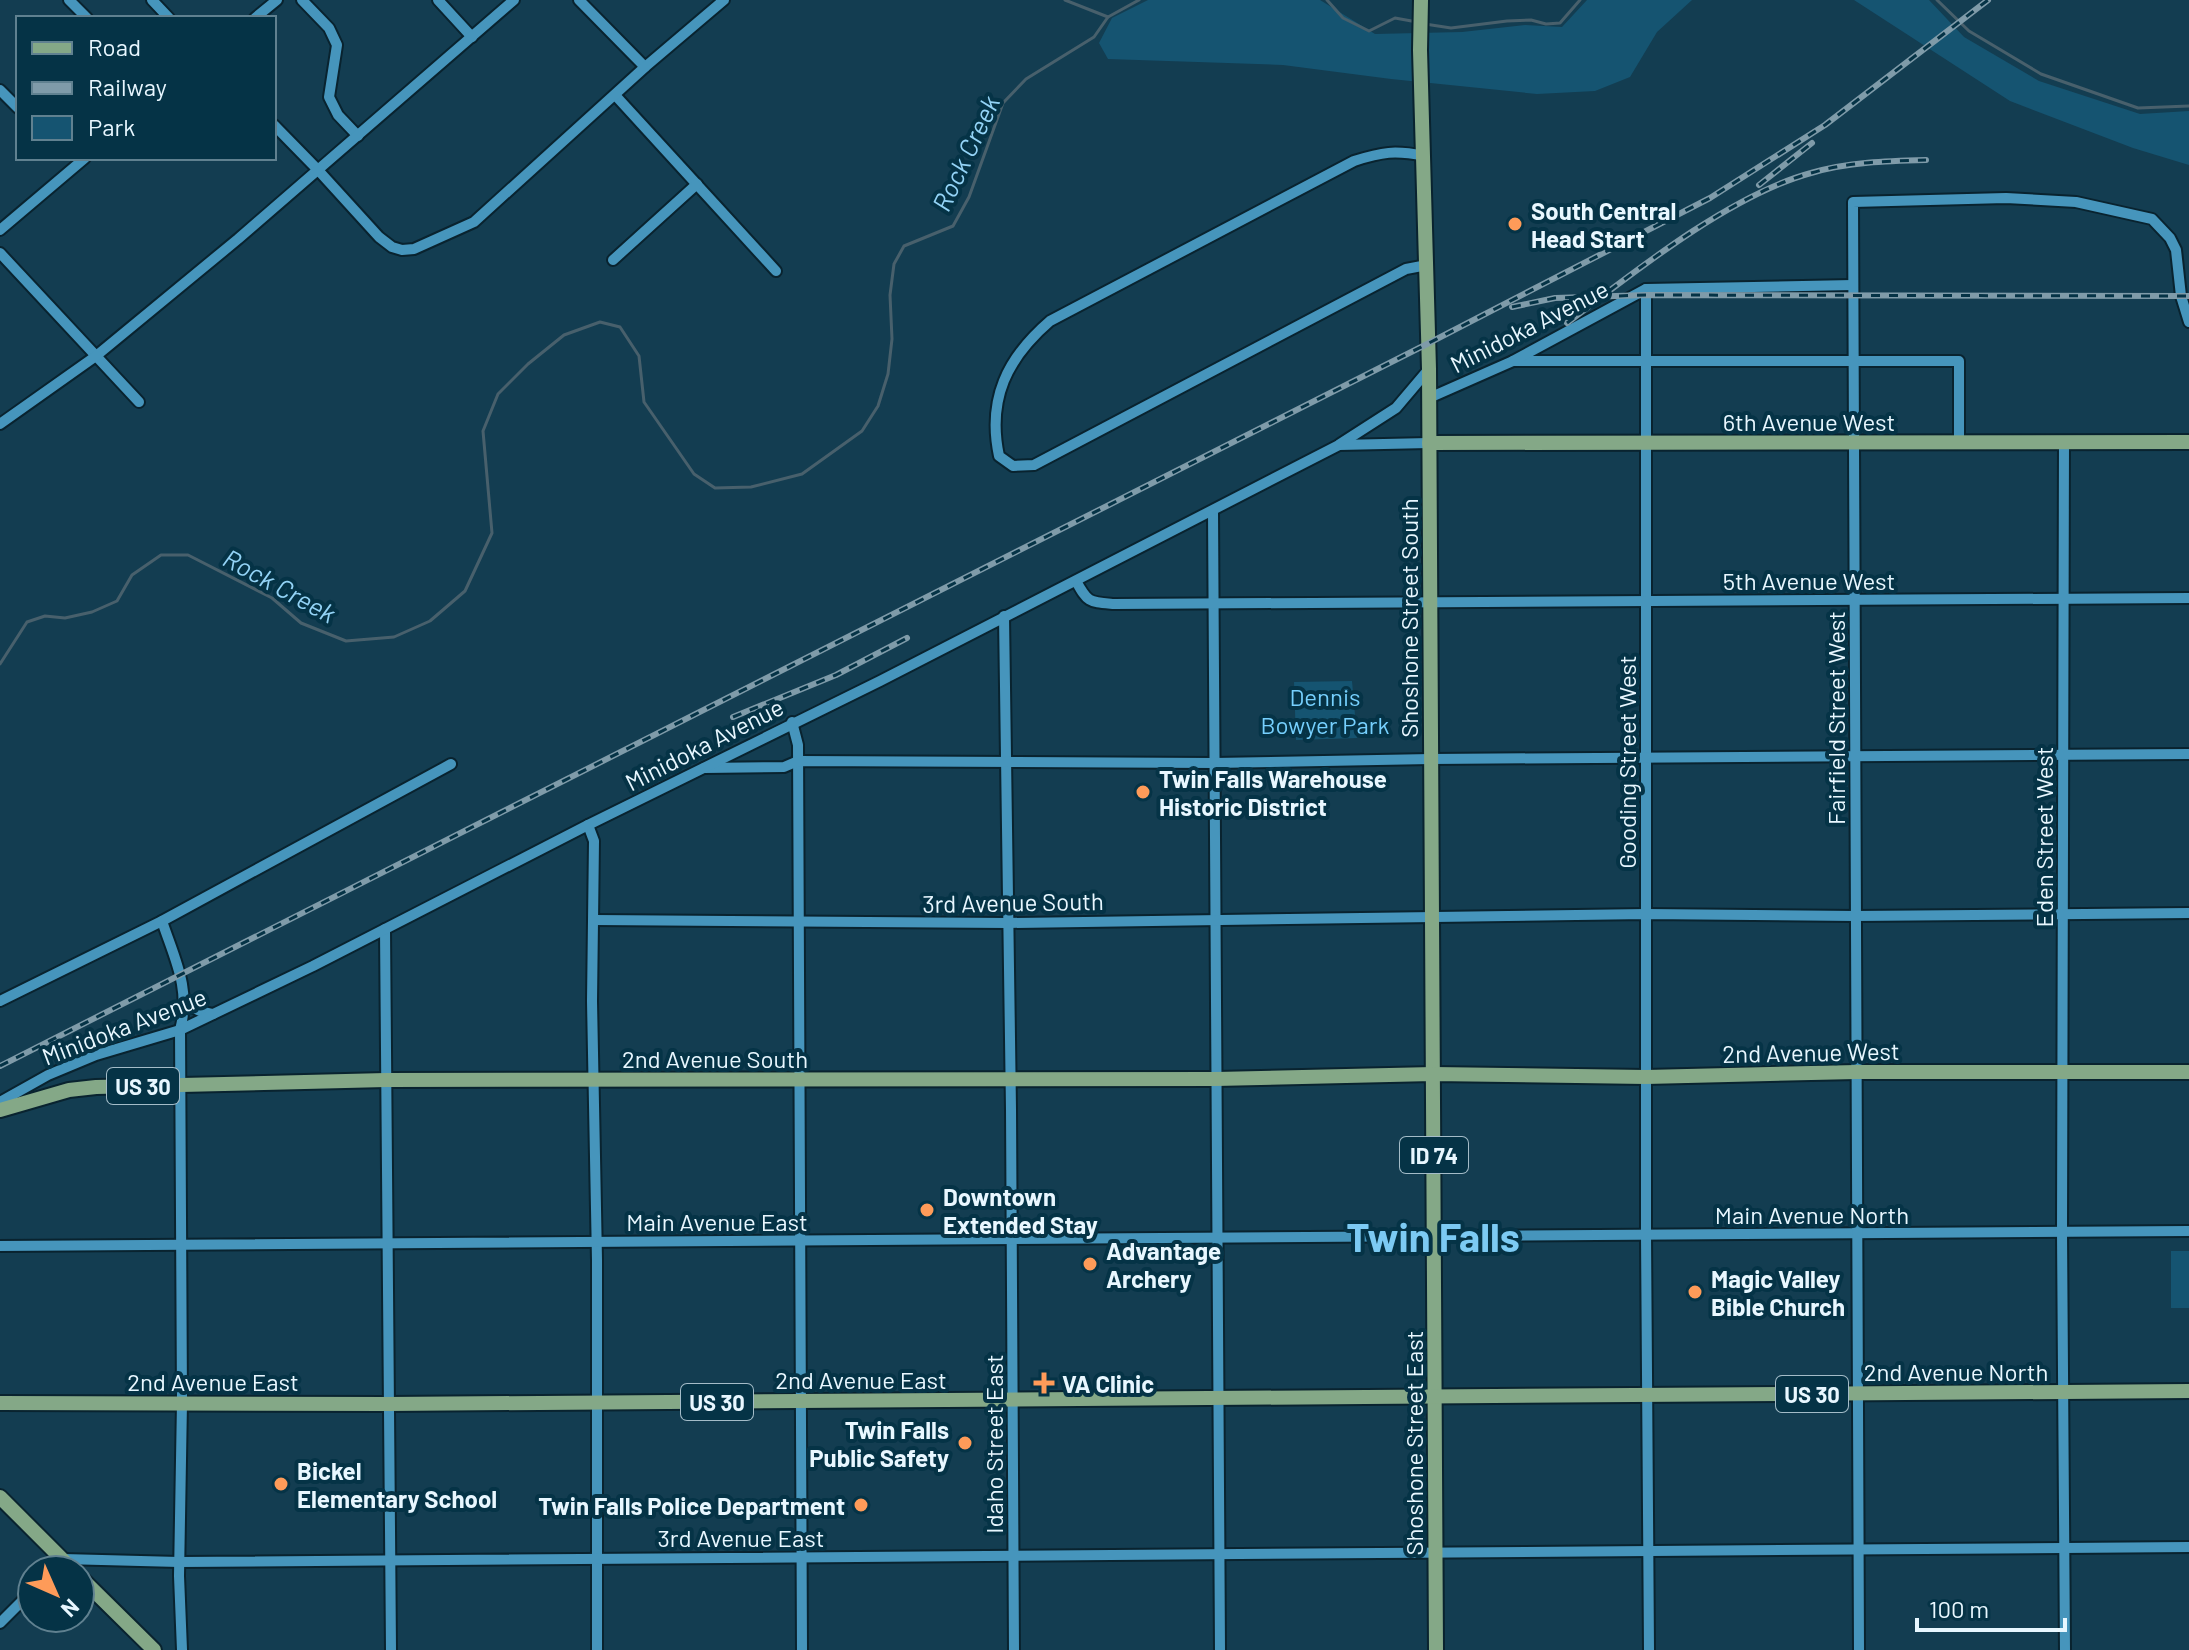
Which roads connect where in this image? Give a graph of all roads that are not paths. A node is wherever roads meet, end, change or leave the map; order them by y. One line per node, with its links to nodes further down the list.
1 (69, 0): 10 (street)
2 (152, 0): 11 (street)
3 (277, 0): 12 (street)
4 (302, 0): 19 (street)
5 (438, 0): 13 (street)
6 (514, 0): 13 (street)
7 (579, 0): 14 (street)
8 (724, 0): 14 (street)
9 (1421, 0): 20 (main road, Shoshone Street South / ID 74)
10 (85, 16)
11 (167, 16)
12 (257, 16)
13 (472, 37): 19 (street)
14 (645, 67): 16 (street)
15 (0, 90): 17 (street)
16 (615, 95): 22 (street); 23 (street)
17 (16, 106)
18 (276, 127): 22 (street)
19 (358, 136): 22 (street)
20 (1424, 152): 27 (main road, Shoshone Street South / ID 74); 27 (street)
21 (72, 162): 24 (street)
22 (318, 170): 32 (street)
23 (697, 184): 26 (street); 28 (street)
24 (0, 230)
25 (0, 253): 32 (street)
26 (613, 260)
27 (1427, 265): 36 (main road, Shoshone Street South / ID 74)
28 (776, 271)
29 (1853, 285): 30 (street); 31 (street, Fairfield Street West); 35 (street, Fairfield Street West)
30 (1646, 289): 33 (street, Minidoka Avenue); 34 (street, Gooding Street West)
31 (2189, 322)
32 (96, 356): 38 (street); 39 (street)
33 (1513, 361): 34 (street); 37 (street, Minidoka Avenue)
34 (1646, 361): 35 (street); 45 (street, Gooding Street West)
35 (1854, 361): 40 (street, Fairfield Street West); 41 (street)
36 (1429, 369): 37 (main road, Shoshone Street South / ID 74); 46 (street)
37 (1429, 398): 44 (main road, Shoshone Street South / ID 74)
38 (139, 402)
39 (2, 420)
40 (1854, 442): 41 (main road, 6th Avenue West); 45 (main road, 6th Avenue West); 50 (street, Fairfield Street West)
41 (1959, 442): 42 (main road, 6th Avenue West)
42 (2064, 442): 43 (main road, 6th Avenue West); 51 (street, Eden Street West)
43 (2189, 442)
44 (1429, 443): 45 (main road, 6th Avenue West); 46 (street, Minidoka Avenue); 53 (main road, Shoshone Street South / ID 74)
45 (1646, 443): 52 (street, Gooding Street West)
46 (1339, 445): 47 (street, Minidoka Avenue)
47 (1213, 511): 48 (street, Minidoka Avenue); 54 (street)
48 (1076, 581): 54 (street, 5th Avenue West); 55 (street, Minidoka Avenue)
49 (2189, 598): 51 (street, 5th Avenue West)
50 (1854, 599): 51 (street, 5th Avenue West); 52 (street, 5th Avenue West); 59 (street, Fairfield Street West)
51 (2064, 599): 58 (street, Eden Street West)
52 (1646, 600): 53 (street, 5th Avenue West); 60 (street, Gooding Street West)
53 (1430, 601): 54 (street, 5th Avenue West); 61 (main road, Shoshone Street South / ID 74)
54 (1213, 603): 64 (street)
55 (1004, 616): 56 (street, Minidoka Avenue); 63 (street, Idaho Street East)
56 (792, 722): 62 (street); 66 (street, Minidoka Avenue)
57 (2189, 754): 58 (street)
58 (2063, 755): 59 (street); 68 (street, Eden Street West)
59 (1855, 757): 60 (street); 71 (street, Fairfield Street West)
60 (1646, 758): 61 (street); 70 (street, Gooding Street West)
61 (1431, 759): 64 (street); 72 (main road, Shoshone Street South / ID 74)
62 (798, 761): 63 (street); 66 (street); 76 (street)
63 (1006, 761): 64 (street); 77 (street, Idaho Street East)
64 (1214, 763): 73 (street)
65 (451, 764): 75 (street)
66 (702, 768): 67 (street, Minidoka Avenue)
67 (588, 825): 74 (street); 78 (street, Minidoka Avenue)
68 (2063, 913): 69 (street, 3rd Avenue South); 71 (street, 3rd Avenue South); 85 (street, Eden Street West)
69 (2189, 913)
70 (1646, 914): 71 (street, 3rd Avenue South); 72 (street, 3rd Avenue South); 87 (street, Gooding Street West)
71 (1855, 916): 83 (street, Fairfield Street West)
72 (1432, 917): 73 (street, 3rd Avenue South); 86 (main road, Shoshone Street South / ID 74)
73 (1215, 919): 77 (street, 3rd Avenue South); 90 (street)
74 (594, 920): 76 (street, 3rd Avenue South); 92 (street)
75 (162, 921): 79 (street); 80 (street)
76 (799, 922): 77 (street, 3rd Avenue South); 89 (street)
77 (1008, 923): 88 (street, Idaho Street East)
78 (385, 929): 81 (street, Minidoka Avenue); 91 (street)
79 (0, 1001)
80 (185, 1004): 81 (street); 82 (street)
81 (215, 1014): 82 (street, Minidoka Avenue)
82 (180, 1030): 93 (street); 94 (street, Minidoka Avenue)
83 (1856, 1072): 85 (main road, 2nd Avenue West / US 30); 87 (main road, 2nd Avenue West / US 30); 98 (street, Fairfield Street West)
84 (2189, 1072): 85 (main road, 2nd Avenue West / US 30)
85 (2062, 1073): 97 (street, Eden Street West)
86 (1433, 1074): 87 (main road, 2nd Avenue West / US 30); 90 (main road, 2nd Avenue South / US 30); 100 (main road, Shoshone Street South / ID 74)
87 (1646, 1077): 99 (street, Gooding Street West)
88 (1010, 1078): 89 (main road, 2nd Avenue South / US 30); 90 (main road, 2nd Avenue South / US 30); 101 (street, Idaho Street East)
89 (800, 1079): 92 (main road, 2nd Avenue South / US 30); 104 (street)
90 (1216, 1079): 102 (street)
91 (386, 1080): 92 (main road, 2nd Avenue South / US 30); 93 (main road, 2nd Avenue South / US 30); 105 (street)
92 (594, 1081): 103 (street)
93 (180, 1085): 95 (main road, 2nd Avenue South / US 30); 106 (street)
94 (0, 1102)
95 (0, 1110)
96 (2189, 1231): 97 (street, Main Avenue North)
97 (2062, 1232): 98 (street, Main Avenue North); 109 (street, Eden Street West)
98 (1857, 1233): 99 (street, Main Avenue North); 110 (street, Fairfield Street West)
99 (1646, 1235): 100 (street, Main Avenue North); 111 (street, Gooding Street West)
100 (1434, 1236): 102 (street, Main Avenue East); 112 (main road, Shoshone Street East / ID 74)
101 (1012, 1238): 102 (street, Main Avenue East); 104 (street, Main Avenue East); 114 (street, Idaho Street East)
102 (1218, 1238): 113 (street)
103 (596, 1241): 104 (street, Main Avenue East); 105 (street, Main Avenue East); 118 (street)
104 (802, 1241): 115 (street)
105 (387, 1243): 106 (street, Main Avenue East); 119 (street)
106 (180, 1245): 107 (street, Main Avenue East); 116 (street)
107 (0, 1246)
108 (2189, 1391): 109 (main road, 2nd Avenue North / US 30)
109 (2063, 1392): 110 (main road, 2nd Avenue North / US 30); 122 (street, Eden Street West)
110 (1858, 1393): 111 (main road, 2nd Avenue North / US 30); 123 (street, Fairfield Street West)
111 (1647, 1395): 112 (main road, 2nd Avenue North / US 30); 124 (street, Gooding Street West)
112 (1435, 1396): 113 (main road, 2nd Avenue East / US 30); 125 (main road, Shoshone Street East)
113 (1220, 1398): 114 (main road, 2nd Avenue East / US 30); 127 (street)
114 (1013, 1400): 115 (main road, 2nd Avenue East / US 30); 128 (street, Idaho Street East)
115 (801, 1401): 118 (main road, 2nd Avenue East / US 30); 129 (street)
116 (182, 1402): 117 (main road, 2nd Avenue East / US 30); 119 (main road, 2nd Avenue East / US 30); 132 (street)
117 (0, 1403)
118 (597, 1403): 119 (main road, 2nd Avenue East / US 30); 130 (street)
119 (388, 1404): 131 (street)
120 (0, 1497): 126 (main road)
121 (2189, 1547): 122 (street, 3rd Avenue East)
122 (2064, 1548): 123 (street, 3rd Avenue East); 147 (street, Eden Street West)
123 (1859, 1549): 124 (street, 3rd Avenue East); 146 (street, Fairfield Street West)
124 (1648, 1551): 125 (street, 3rd Avenue East); 145 (street, Gooding Street West)
125 (1435, 1552): 127 (street, 3rd Avenue East); 144 (main road, Shoshone Street East)
126 (52, 1554)
127 (1220, 1554): 128 (street, 3rd Avenue East); 143 (street)
128 (1013, 1555): 129 (street, 3rd Avenue East); 142 (street, Idaho Street East)
129 (802, 1557): 130 (street, 3rd Avenue East); 141 (street)
130 (597, 1559): 131 (street, 3rd Avenue East); 140 (street)
131 (390, 1560): 132 (street, 3rd Avenue East); 139 (street)
132 (179, 1562): 133 (street, 3rd Avenue East); 138 (street)
133 (96, 1565)
134 (96, 1593): 137 (main road)
135 (16, 1607): 136 (street)
136 (0, 1623)
137 (154, 1650)
138 (182, 1650)
139 (391, 1650)
140 (597, 1650)
141 (802, 1650)
142 (1014, 1650)
143 (1220, 1650)
144 (1436, 1650)
145 (1649, 1650)
146 (1859, 1650)
147 (2065, 1650)

